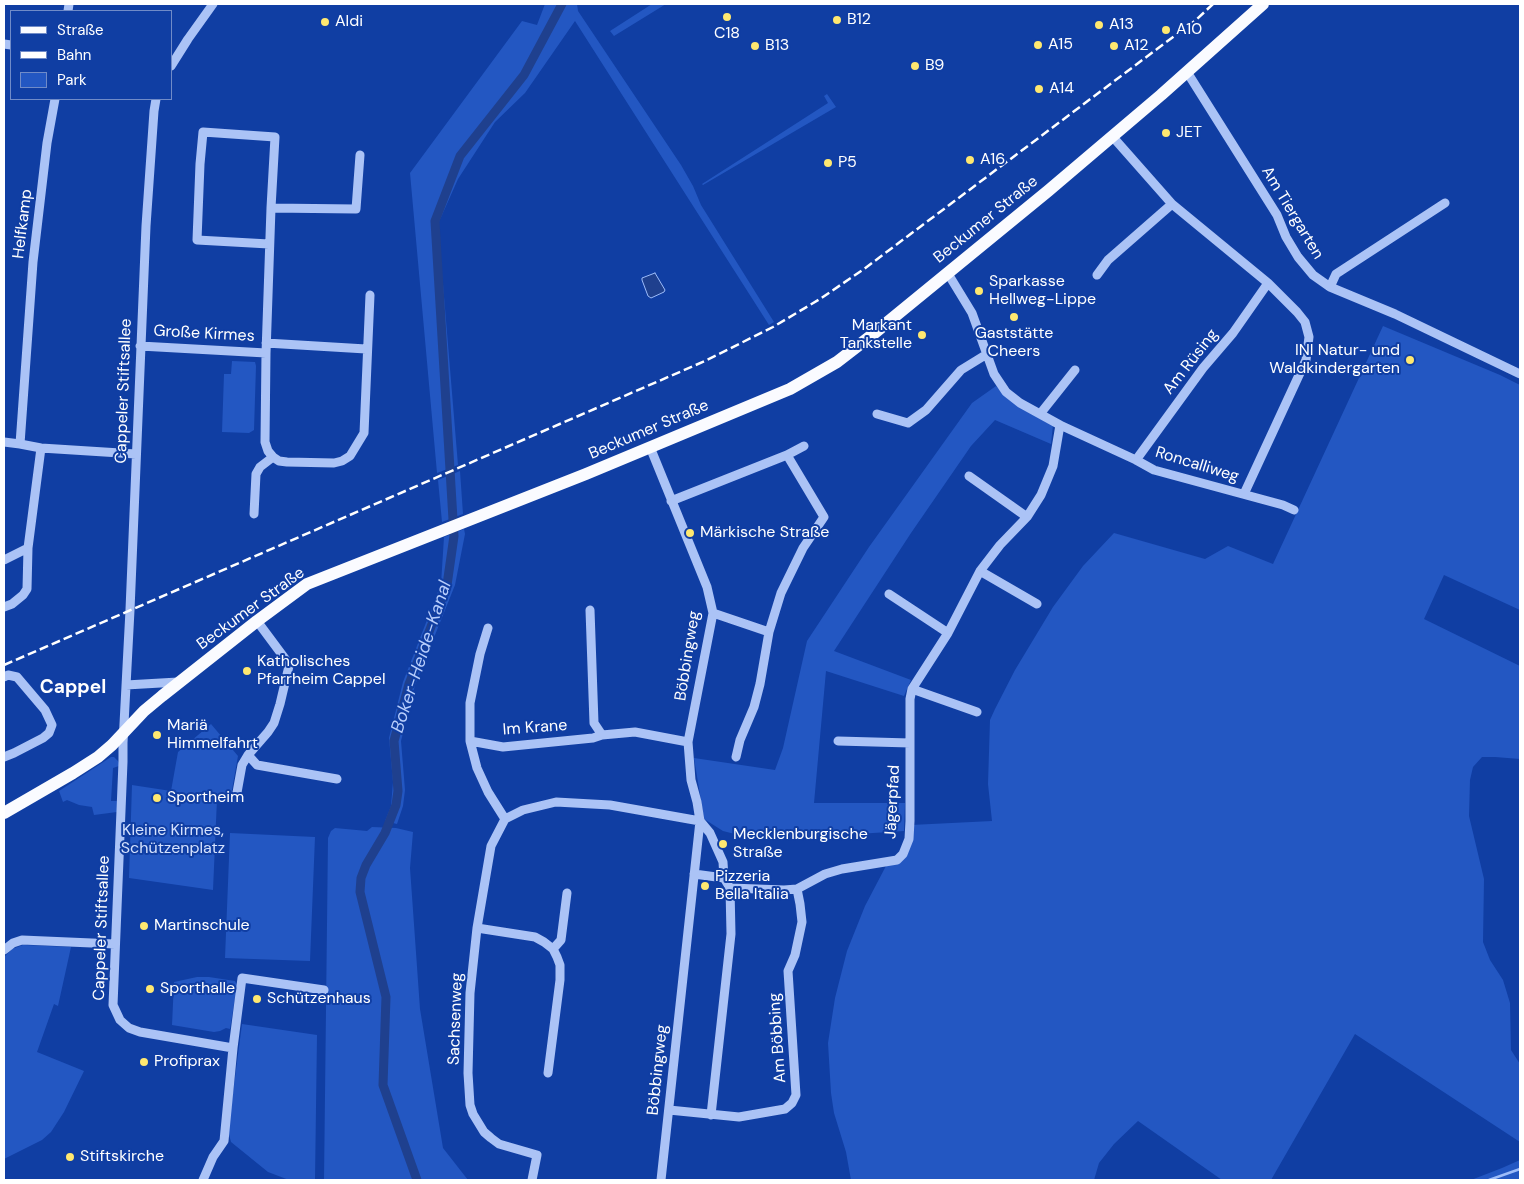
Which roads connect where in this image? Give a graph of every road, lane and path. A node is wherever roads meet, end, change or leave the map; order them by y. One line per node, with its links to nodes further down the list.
1 (213, 4): 3 (street)
2 (1263, 4): 4 (main road, Beckumer Straße)
3 (172, 64)
4 (1187, 72): 7 (main road, Beckumer Straße); 16 (street, Am Tiergarten)
5 (55, 100): 28 (street, Helfkamp)
6 (156, 100): 18 (street, Cappeler Stiftsallee)
7 (1112, 136): 10 (street); 13 (main road, Beckumer Straße)
8 (360, 155): 11 (street)
9 (1445, 203): 16 (street)
10 (1172, 204): 14 (street); 15 (street)
11 (271, 208): 12 (street, Große Kirmes); 12 (street, Große Kirmes)
12 (269, 244): 19 (street, Große Kirmes)
13 (947, 272): 21 (street, Roncalliweg); 30 (main road, Beckumer Straße)
14 (1097, 275)
15 (1268, 283): 35 (street, Am Rüsing); 37 (street)
16 (1330, 287): 23 (street, Am Tiergarten)
17 (370, 295): 20 (street)
18 (140, 346): 19 (street, Große Kirmes); 32 (street, Cappeler Stiftsallee)
19 (266, 348): 20 (street, Große Kirmes); 34 (street, Große Kirmes)
20 (366, 349): 34 (street)
21 (987, 354): 24 (street); 25 (street, Roncalliweg)
22 (1075, 370): 25 (street)
23 (1520, 374)
24 (877, 414)
25 (1040, 414): 26 (street, Roncalliweg)
26 (1060, 425): 35 (street, Roncalliweg); 41 (street, Jägerpfad)
27 (4, 442): 28 (street)
28 (20, 444): 31 (street)
29 (804, 446): 33 (street)
30 (650, 447): 38 (street, Böbbingweg); 50 (main road, Beckumer Straße)
31 (41, 448): 32 (street); 42 (street)
32 (136, 454): 56 (street, Cappeler Stiftsallee)
33 (787, 454): 38 (street); 52 (street)
34 (273, 457): 40 (street)
35 (1136, 460): 37 (street, Roncalliweg)
36 (969, 476): 41 (street)
37 (1244, 494): 39 (street, Roncalliweg)
38 (671, 501): 49 (street, Böbbingweg)
39 (1294, 510)
40 (254, 514)
41 (1026, 517): 44 (street, Jägerpfad)
42 (28, 548): 43 (street); 47 (street)
43 (4, 560)
44 (980, 571): 46 (street); 53 (street, Jägerpfad)
45 (889, 594): 53 (street)
46 (1037, 604)
47 (4, 607)
48 (590, 610): 60 (street)
49 (712, 613): 52 (street); 63 (street, Böbbingweg)
50 (257, 621): 55 (main road, Beckumer Straße); 65 (street)
51 (488, 628): 61 (street)
52 (770, 632): 67 (street)
53 (948, 633): 57 (street, Jägerpfad)
54 (4, 677): 66 (street)
55 (178, 682): 56 (street); 59 (main road, Beckumer Straße)
56 (126, 685): 59 (street, Cappeler Stiftsallee)
57 (912, 689): 58 (street); 64 (street, Jägerpfad)
58 (977, 712)
59 (123, 734): 70 (main road, Beckumer Straße); 79 (street, Cappeler Stiftsallee)
60 (602, 735): 61 (street, Im Krane); 63 (street, Im Krane)
61 (470, 741): 71 (street)
62 (838, 741): 64 (street, Jägerpfad)
63 (688, 742): 72 (street, Böbbingweg)
64 (910, 743): 76 (street, Jägerpfad)
65 (248, 755): 68 (street); 69 (street)
66 (4, 757)
67 (736, 757)
68 (337, 779)
69 (236, 798)
70 (5, 811)
71 (505, 819): 72 (street); 78 (street, Sachsenweg)
72 (700, 821): 73 (street, Böbbingweg); 74 (street, Böbbingweg)
73 (694, 874): 74 (street); 85 (street, Böbbingweg)
74 (724, 878): 75 (street)
75 (730, 888): 76 (street); 86 (street)
76 (797, 889): 86 (street, Am Böbbing)
77 (567, 893): 80 (street)
78 (477, 928): 80 (street); 88 (street, Sachsenweg)
79 (115, 944): 81 (street); 83 (street, Cappeler Stiftsallee)
80 (553, 949): 84 (street)
81 (4, 950)
82 (324, 990): 83 (street)
83 (233, 1048): 87 (street)
84 (548, 1073)
85 (669, 1110): 86 (street, Am Böbbing); 89 (street, Böbbingweg)
86 (712, 1115)
87 (204, 1180)
88 (532, 1180)
89 (661, 1180)

